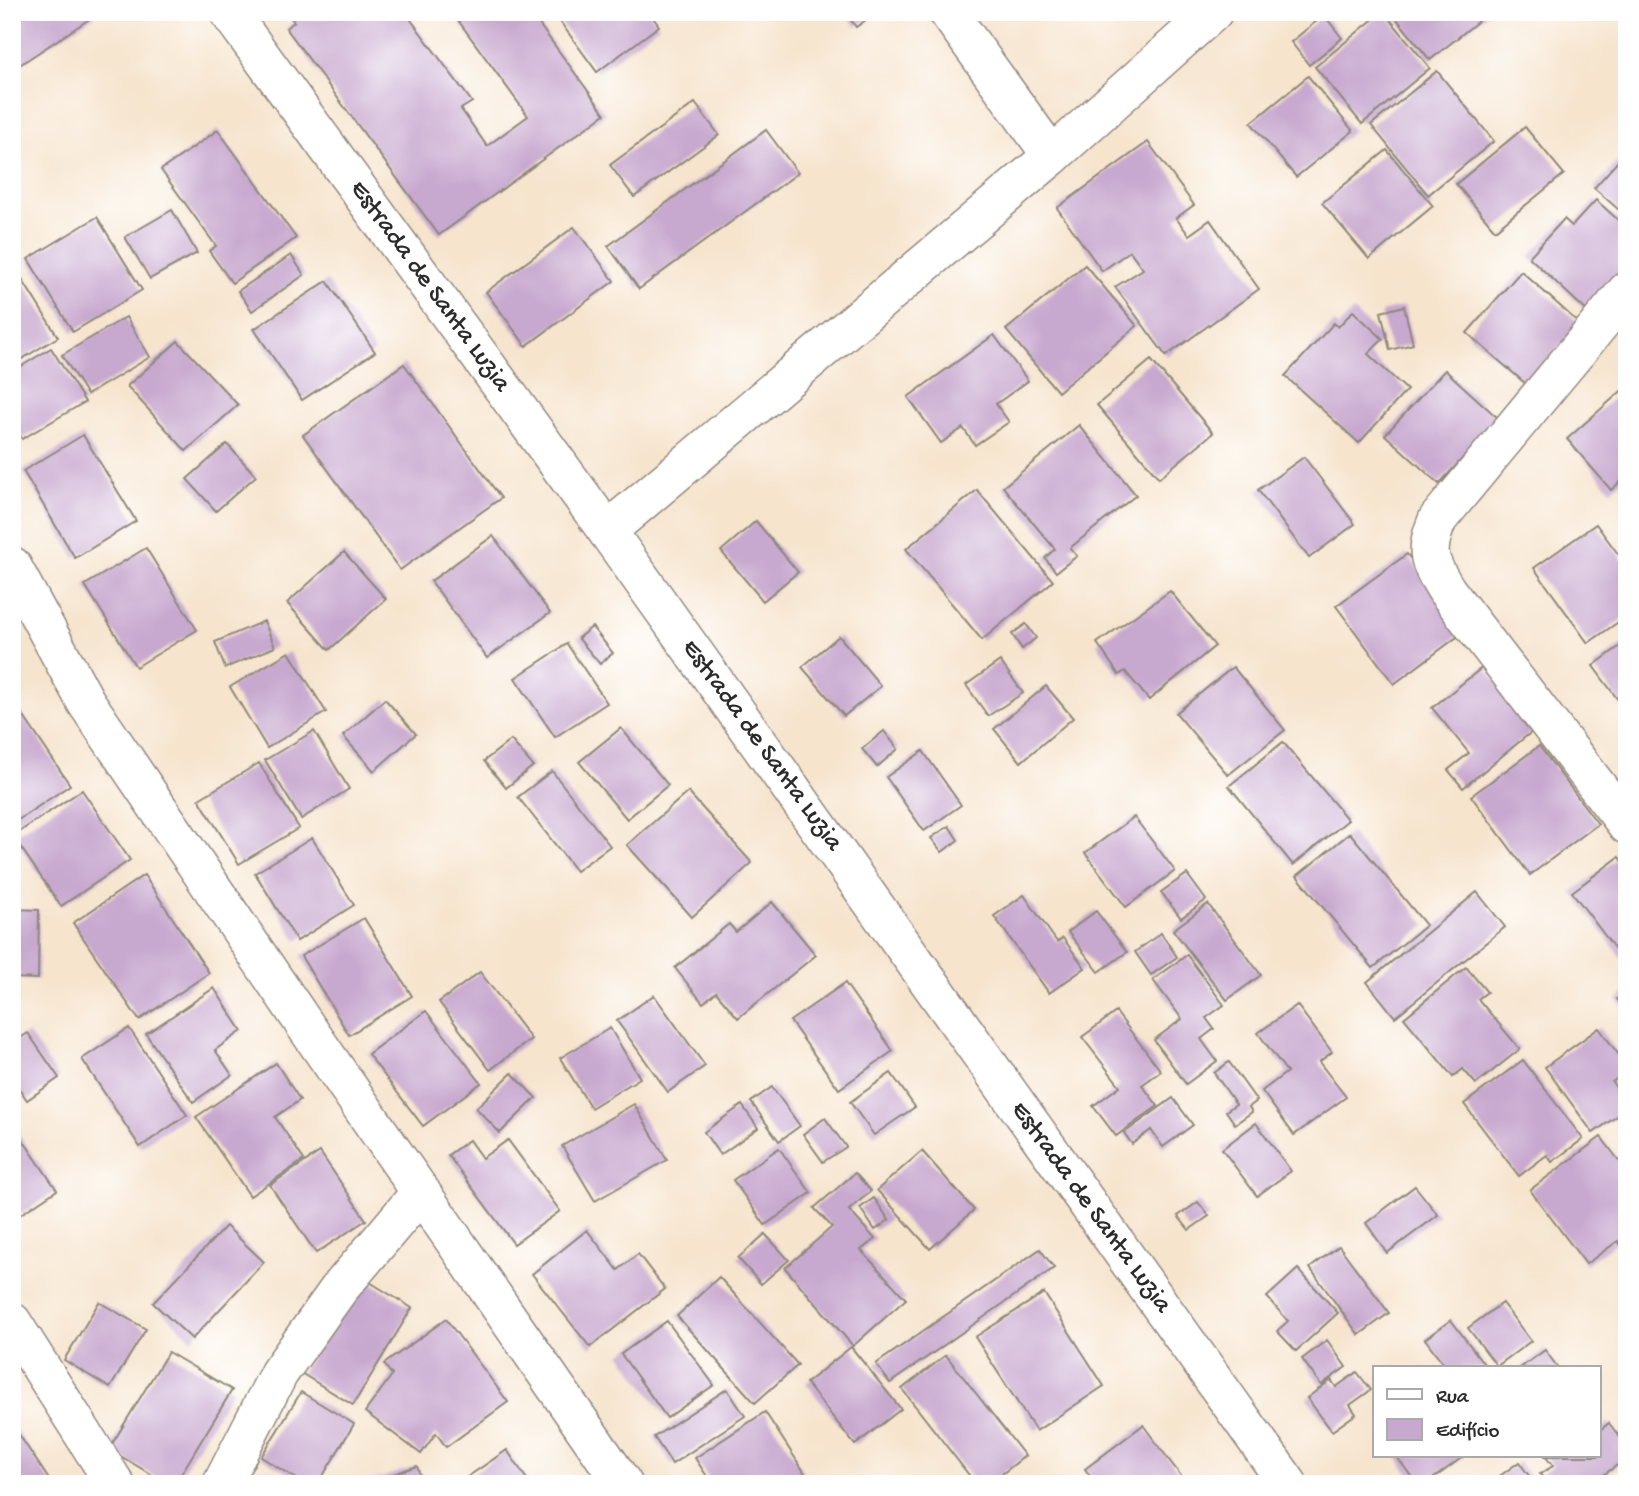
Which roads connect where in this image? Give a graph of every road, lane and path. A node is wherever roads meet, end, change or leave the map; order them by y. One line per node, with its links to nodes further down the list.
1 (229, 12): 6 (street, Estrada de Santa Luzia)
2 (948, 12): 4 (street)
3 (1213, 12): 4 (street)
4 (1052, 156): 6 (street)
5 (1627, 291): 8 (street)
6 (607, 531): 14 (street, Estrada de Santa Luzia)
7 (12, 566): 9 (street)
8 (1627, 825)
9 (421, 1192): 12 (street); 13 (street)
10 (12, 1322): 11 (street)
11 (114, 1484)
12 (222, 1484)
13 (623, 1484)
14 (1288, 1484)

